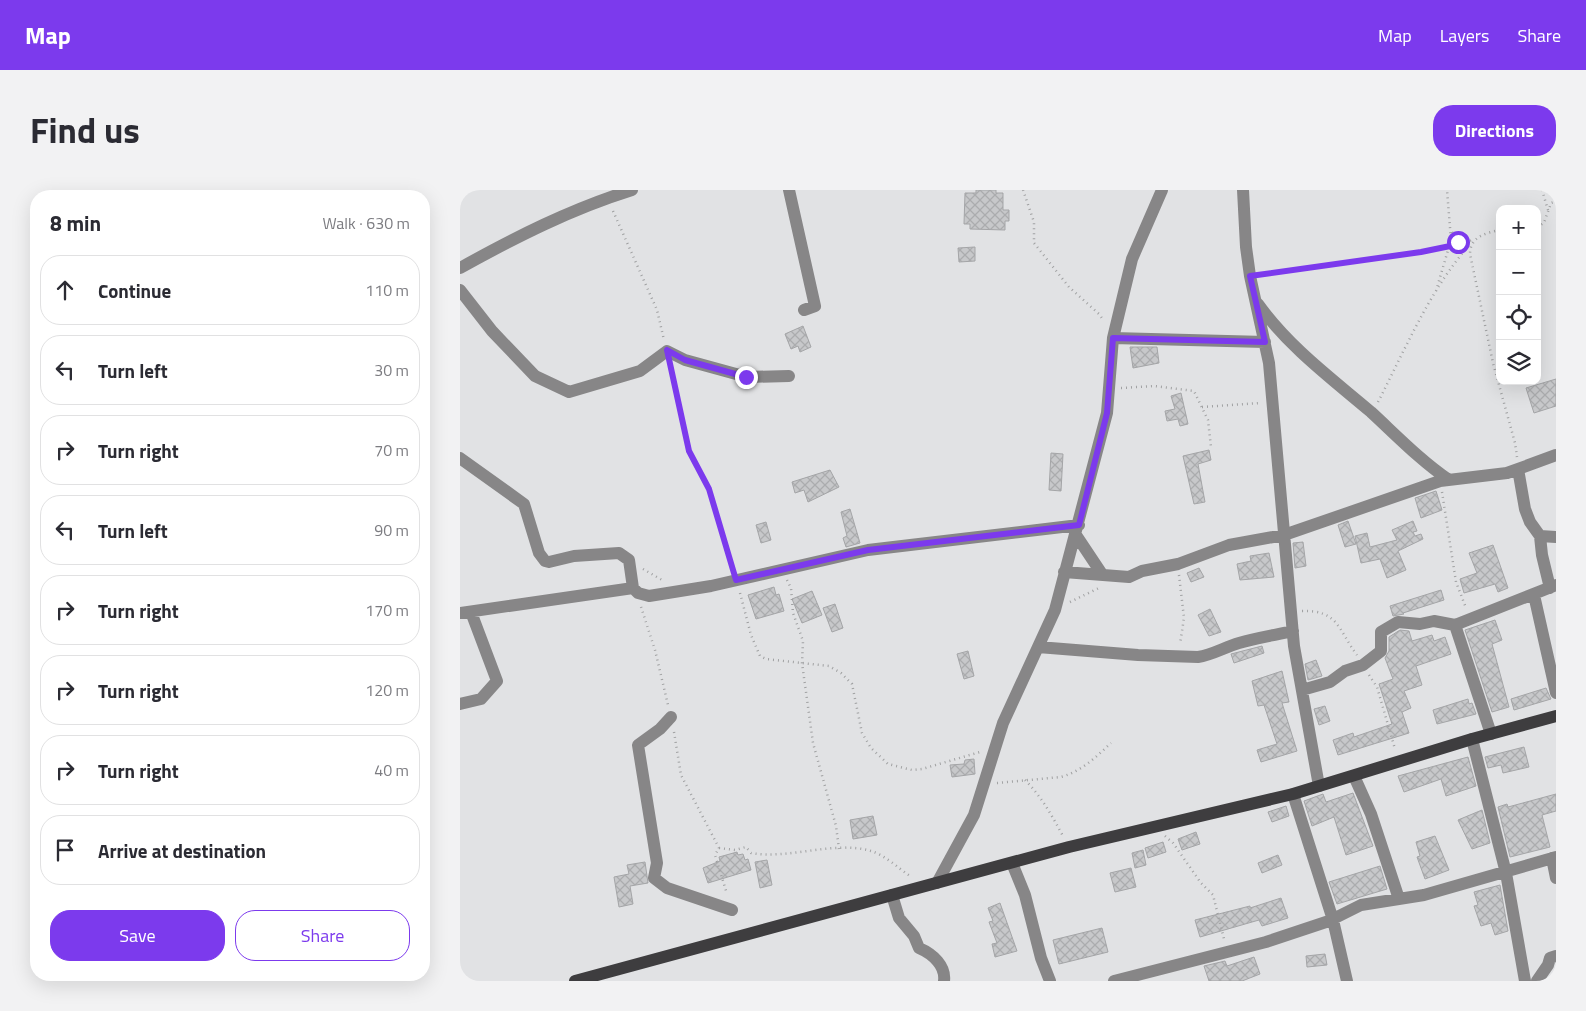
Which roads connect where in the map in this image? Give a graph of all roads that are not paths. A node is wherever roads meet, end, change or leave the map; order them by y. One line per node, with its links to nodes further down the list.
1 (632, 190): 5 (street)
2 (789, 190): 8 (street)
3 (1162, 190): 9 (street)
4 (1243, 190): 7 (street)
5 (460, 268)
6 (460, 290): 11 (street)
7 (1255, 300): 10 (street); 15 (street)
8 (804, 310)
9 (1113, 338): 10 (street); 16 (street)
10 (1265, 342): 17 (street)
11 (789, 376)
12 (1556, 455): 14 (street)
13 (460, 458): 23 (street)
14 (1518, 469): 15 (street); 18 (street)
15 (1444, 480): 17 (street)
16 (1077, 530): 20 (street); 21 (street); 23 (street)
17 (1284, 535): 21 (street); 27 (street)
18 (1540, 536): 19 (street); 22 (street)
19 (1556, 537)
20 (1064, 572): 21 (street); 28 (street)
21 (1102, 574)
22 (1553, 587): 24 (street)
23 (635, 590): 25 (street)
24 (1534, 595): 26 (street); 30 (street)
25 (466, 613): 31 (street)
26 (1455, 625): 29 (street); 34 (street)
27 (1293, 631): 28 (street); 29 (street)
28 (1038, 647): 43 (street)
29 (1302, 690): 37 (street)
30 (1556, 693)
31 (460, 704)
32 (1556, 716): 34 (main road)
33 (671, 717): 46 (street)
34 (1491, 734): 35 (main road)
35 (1472, 739): 36 (main road); 41 (street)
36 (1354, 776): 37 (main road); 45 (street)
37 (1319, 786): 38 (main road)
38 (1293, 794): 40 (main road); 47 (street)
39 (1554, 857): 41 (street); 42 (street)
40 (1012, 864): 43 (main road); 51 (street)
41 (1506, 873): 45 (street); 54 (street)
42 (1556, 878)
43 (937, 883): 44 (main road)
44 (892, 895): 49 (main road); 50 (street)
45 (1399, 899): 47 (street)
46 (732, 910)
47 (1333, 920): 52 (street); 53 (street)
48 (1556, 956): 55 (street)
49 (575, 981)
50 (944, 981)
51 (1050, 981)
52 (1114, 981)
53 (1347, 981)
54 (1525, 981)
55 (1537, 981)

